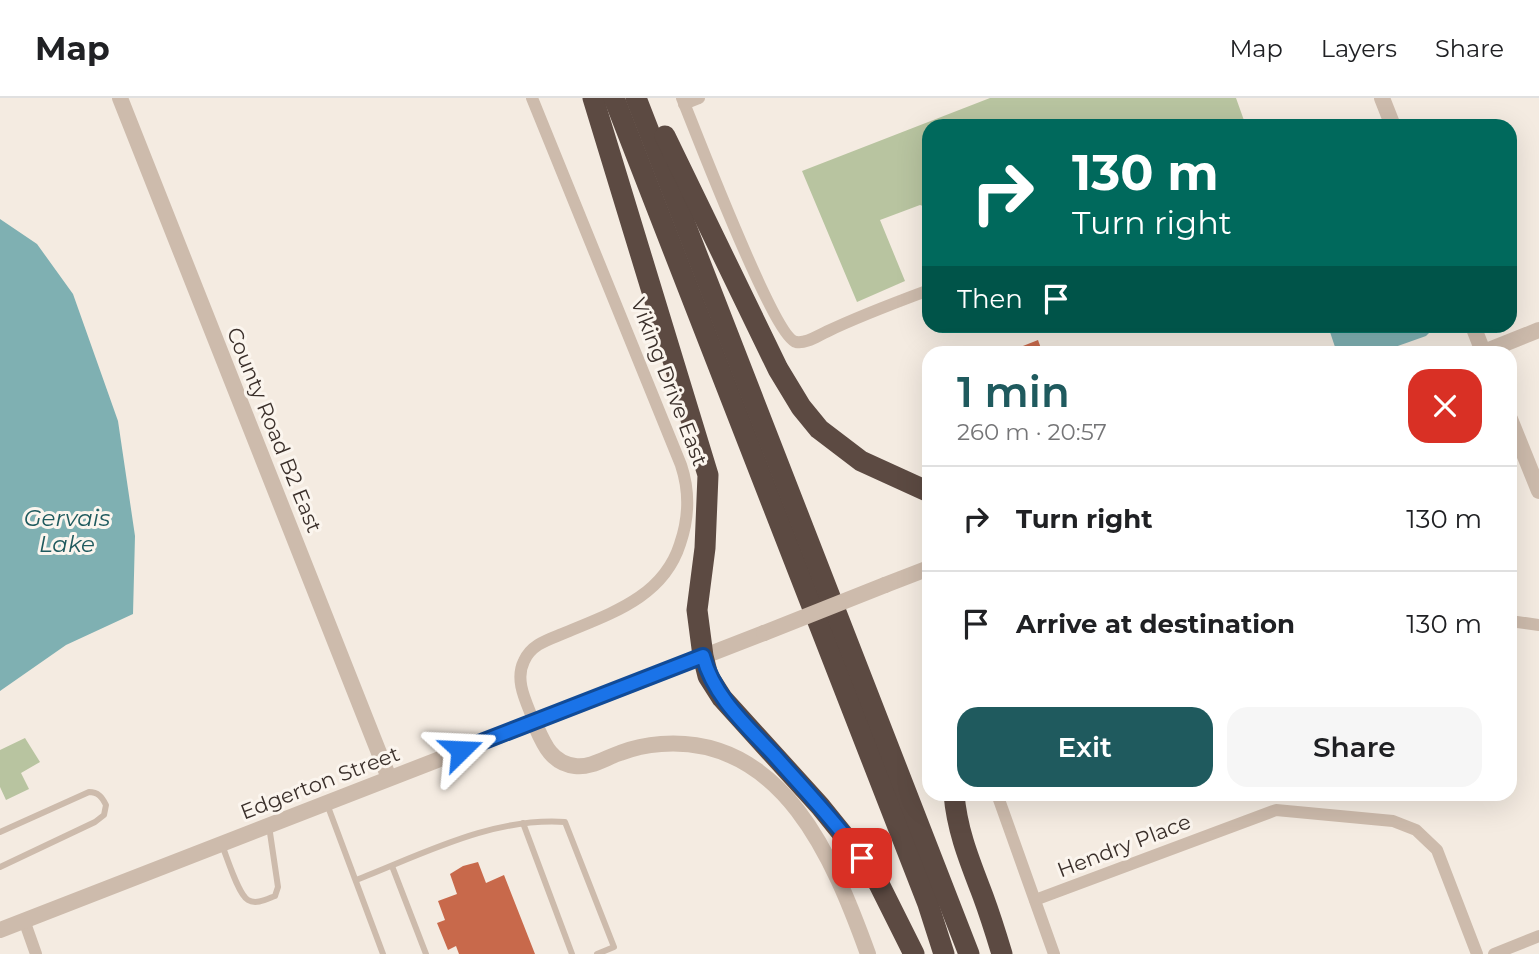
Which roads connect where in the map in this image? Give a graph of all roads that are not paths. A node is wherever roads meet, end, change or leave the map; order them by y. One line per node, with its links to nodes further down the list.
1 (120, 98): 22 (street, County Road B2 East)
2 (532, 98): 21 (street, Viking Drive East)
3 (593, 98): 20 (highway)
4 (614, 98): 44 (highway)
5 (636, 98): 45 (highway)
6 (647, 98): 15 (highway)
7 (699, 98): 9 (street)
8 (1382, 98): 10 (street)
9 (683, 101): 11 (street)
10 (1387, 119)
11 (922, 293)
12 (1539, 330): 13 (street)
13 (1499, 346)
14 (1517, 436): 16 (street)
15 (922, 489)
16 (1539, 491)
17 (922, 571): 20 (street, Edgerton Street, bridge)
18 (1517, 622): 19 (street)
19 (1539, 625)
20 (703, 656): 21 (street, Edgerton Street); 43 (highway)
21 (534, 722): 22 (street, Edgerton Street); 42 (street, Viking Drive East)
22 (389, 778): 25 (street, Edgerton Street)
23 (955, 801): 46 (highway)
24 (1000, 801): 33 (street)
25 (327, 803): 27 (street, Edgerton Street); 32 (lane)
26 (523, 824): 30 (lane); 40 (lane); 41 (lane)
27 (268, 825): 29 (street, Edgerton Street); 29 (lane)
28 (0, 832): 31 (lane)
29 (222, 844): 34 (street, Edgerton Street)
30 (392, 866): 32 (lane); 39 (lane)
31 (0, 867)
32 (356, 880): 38 (lane)
33 (1035, 900): 47 (street); 48 (street, Hendry Place)
34 (24, 920): 35 (street, Edgerton Street); 37 (street)
35 (0, 930)
36 (1539, 936): 49 (street)
37 (37, 954)
38 (383, 954)
39 (426, 954)
40 (572, 954)
41 (597, 954)
42 (868, 954)
43 (914, 954)
44 (944, 954)
45 (969, 954)
46 (1002, 954)
47 (1054, 954)
48 (1477, 954)
49 (1494, 954)

